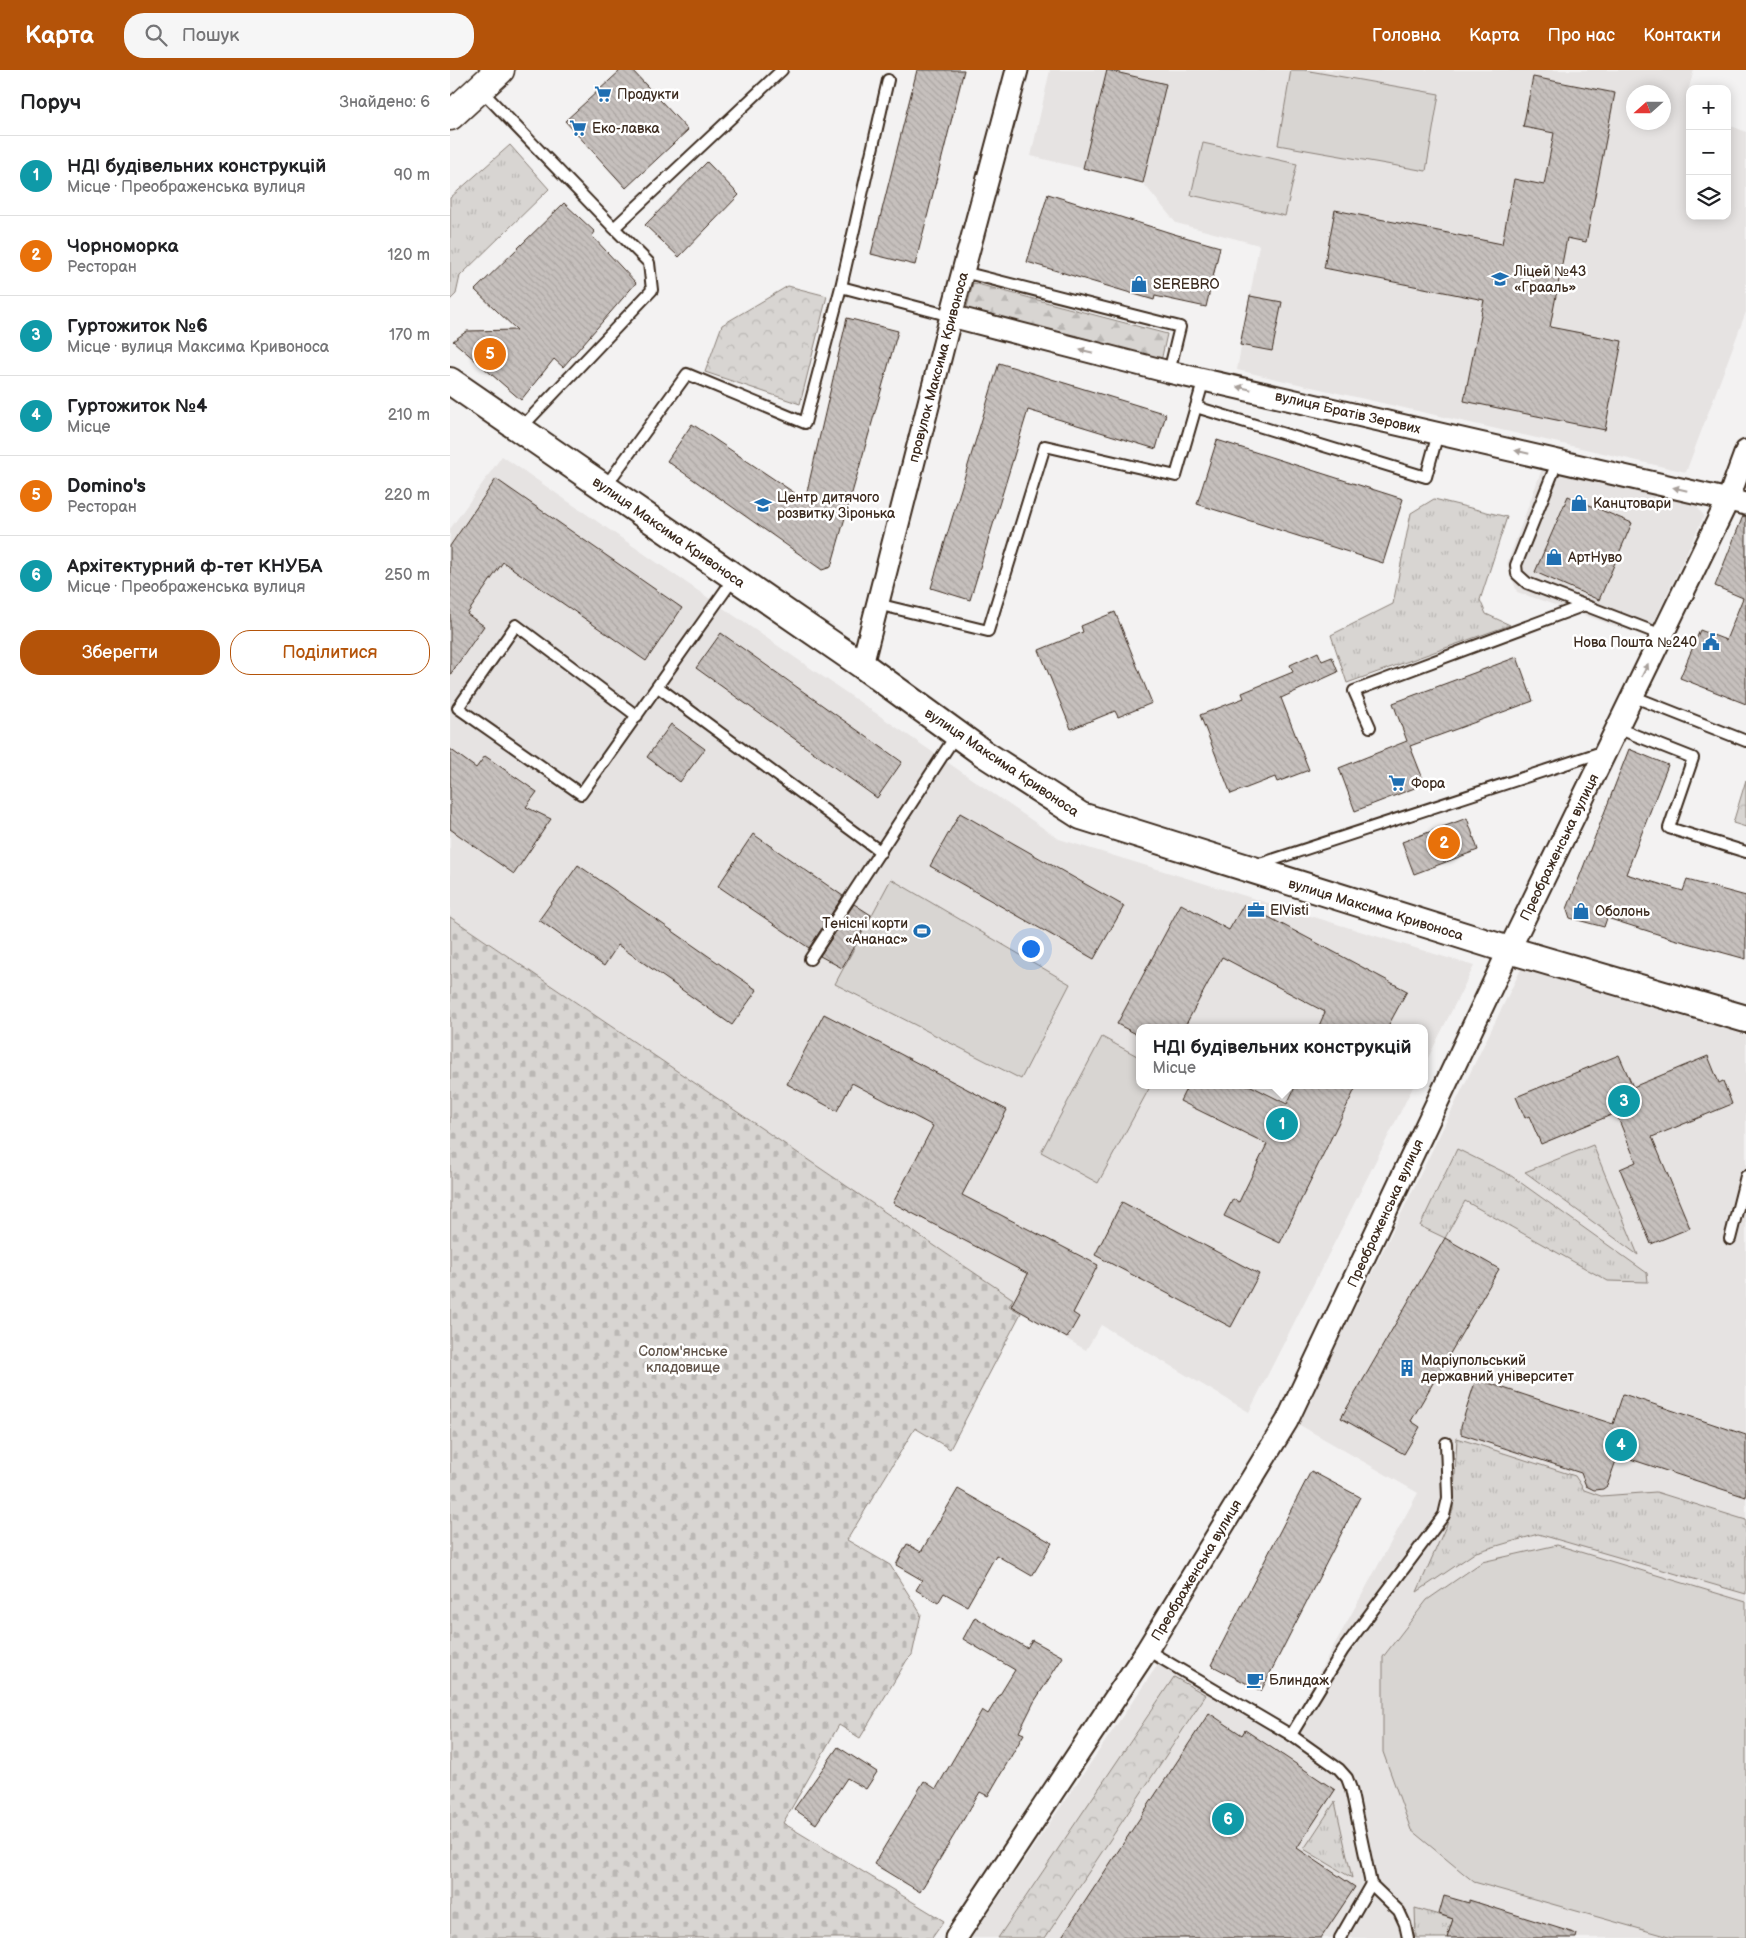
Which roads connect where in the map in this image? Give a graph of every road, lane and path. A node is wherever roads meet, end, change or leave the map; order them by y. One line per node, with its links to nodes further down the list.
1 (500, 70): 5 (main road)
2 (1017, 70): 8 (street, провулок Максима Кривоноса)
3 (775, 72): 7 (lane)
4 (888, 80): 9 (lane)
5 (480, 88): 6 (main road); 7 (lane)
6 (450, 116)
7 (614, 228): 15 (lane)
8 (963, 272): 10 (street, провулок Максима Кривоноса); 11 (lane)
9 (841, 287): 10 (lane); 19 (lane)
10 (951, 316): 11 (street, вулиця Братів Зерових, one-way to 10); 22 (street, провулок Максима Кривоноса)
11 (1169, 372): 12 (street, вулиця Братів Зерових)
12 (1204, 379): 14 (lane); 16 (street, вулиця Братів Зерових, one-way to 12)
13 (450, 381): 15 (street, вулиця Максима Кривоноса)
14 (1196, 407): 16 (lane); 22 (lane)
15 (520, 429): 19 (street, вулиця Максима Кривоноса)
16 (1438, 433): 18 (street, вулиця Братів Зерових, one-way to 16)
17 (1746, 450): 20 (street, Преображенська вулиця)
18 (1558, 460): 20 (street, вулиця Братів Зерових, one-way to 18); 23 (lane)
19 (605, 488): 21 (street, вулиця Максима Кривоноса)
20 (1737, 502): 24 (street, Преображенська вулиця)
21 (735, 577): 25 (street, вулиця Максима Кривоноса); 26 (lane)
22 (877, 604): 25 (street, провулок Максима Кривоноса)
23 (1585, 606): 24 (lane); 29 (lane)
24 (1662, 635): 27 (street, Преображенська вулиця, one-way to 24)
25 (862, 665): 31 (street, вулиця Максима Кривоноса)
26 (658, 686): 28 (lane); 34 (lane)
27 (1632, 696): 30 (street, Преображенська вулиця); 32 (lane)
28 (637, 716): 28 (lane)
29 (1370, 727)
30 (1616, 728): 33 (street, Преображенська вулиця); 35 (lane)
31 (957, 734): 34 (lane); 36 (street, вулиця Максима Кривоноса)
32 (1746, 741)
33 (1606, 751): 36 (lane); 37 (street, Преображенська вулиця)
34 (881, 852): 38 (lane)
35 (1746, 852)
36 (1247, 868): 37 (street, вулиця Максима Кривоноса)
37 (1509, 950): 39 (street, вулиця Максима Кривоноса); 43 (street, Преображенська вулиця)
38 (810, 959)
39 (1746, 1018)
40 (1746, 1176): 41 (lane)
41 (1730, 1239)
42 (1446, 1443): 44 (lane)
43 (1147, 1650): 44 (lane); 46 (street, Преображенська вулиця)
44 (1291, 1735): 45 (lane)
45 (1371, 1884): 47 (lane); 48 (lane)
46 (956, 1938)
47 (1340, 1938)
48 (1408, 1938)

